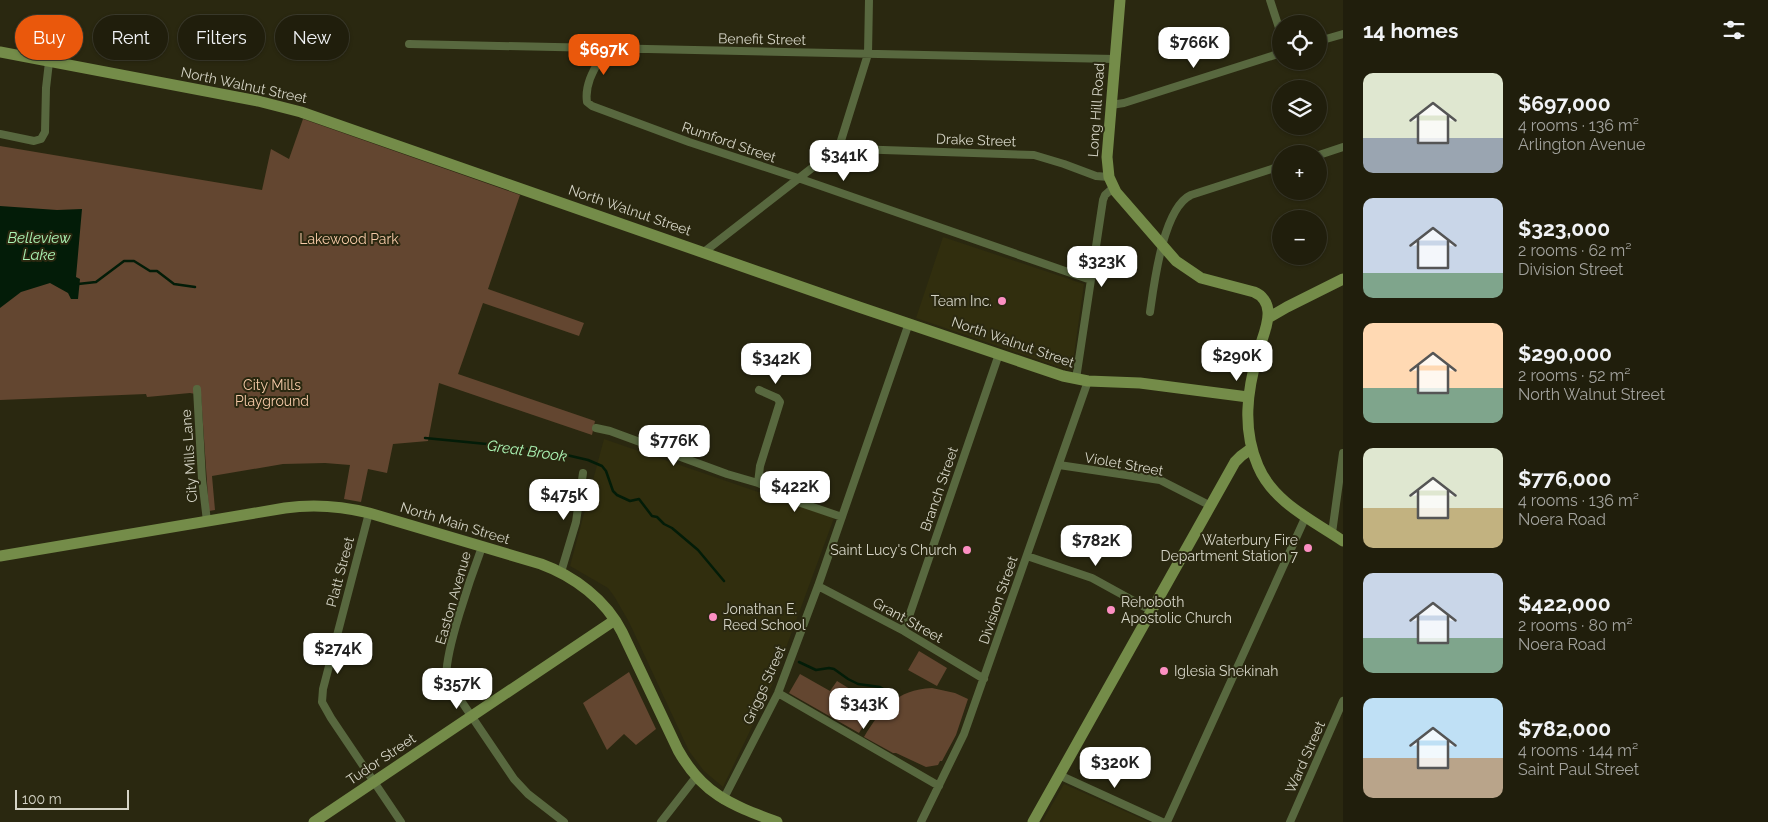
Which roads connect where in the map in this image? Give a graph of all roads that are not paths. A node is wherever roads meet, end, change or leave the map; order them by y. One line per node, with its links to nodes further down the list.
1 (870, 0): 10 (street)
2 (1120, 0): 12 (main road, Long Hill Road)
3 (1270, 0): 4 (street)
4 (1275, 15)
5 (1343, 34): 6 (street)
6 (1327, 39)
7 (409, 44): 8 (street, Benefit Street)
8 (606, 48): 10 (street, Benefit Street); 21 (street, Rumford Street)
9 (0, 52): 13 (main road, North Walnut Street)
10 (868, 54): 12 (street, Benefit Street); 16 (street)
11 (1272, 56): 14 (street)
12 (1115, 59): 14 (main road, Long Hill Road)
13 (50, 62): 15 (street); 24 (main road, North Walnut Street)
14 (1111, 105): 20 (main road, Long Hill Road)
15 (0, 134)
16 (839, 147): 20 (street, Drake Street); 21 (street)
17 (1343, 147): 18 (street)
18 (1327, 152)
19 (1272, 169): 23 (street)
20 (1109, 177): 22 (main road, Long Hill Road)
21 (798, 178): 24 (street); 26 (street, Rumford Street)
22 (1114, 188): 23 (main road, Long Hill Road); 26 (street)
23 (1162, 246): 27 (street); 28 (main road, Long Hill Road)
24 (704, 252): 29 (main road, North Walnut Street)
25 (1343, 279): 28 (main road)
26 (1091, 280): 31 (street)
27 (1150, 312)
28 (1268, 318): 35 (main road)
29 (909, 323): 30 (main road, North Walnut Street); 45 (street, Griggs Street)
30 (999, 354): 31 (main road, North Walnut Street); 56 (street, Branch Street)
31 (1076, 379): 32 (main road, North Walnut Street)
32 (1088, 381): 35 (main road, North Walnut Street); 39 (street, Division Street)
33 (197, 389): 46 (street, City Mills Lane)
34 (759, 390): 41 (street)
35 (1248, 396): 37 (main road)
36 (596, 428): 41 (street)
37 (1252, 448): 42 (main road); 44 (main road)
38 (1343, 453): 47 (street)
39 (1058, 465): 42 (street, Violet Street); 51 (street, Division Street)
40 (583, 473): 52 (street)
41 (758, 483): 45 (street)
42 (1211, 506): 54 (main road)
43 (368, 513): 46 (main road, North Main Street); 49 (main road, North Main Street); 63 (street, Platt Street)
44 (1306, 516): 47 (main road); 74 (street)
45 (842, 517): 53 (street, Griggs Street)
46 (207, 521): 50 (main road, North Main Street)
47 (1332, 533): 48 (main road)
48 (1343, 541)
49 (482, 547): 52 (main road, North Main Street); 60 (street, Easton Avenue)
50 (0, 556)
51 (1027, 556): 54 (street); 57 (street, Division Street)
52 (561, 572): 55 (main road, North Main Street)
53 (818, 586): 56 (street, Grant Street); 58 (street, Griggs Street)
54 (1152, 611): 61 (main road)
55 (615, 620): 60 (main road, Tudor Street); 62 (main road, North Main Street)
56 (904, 631): 57 (street, Grant Street)
57 (984, 679): 64 (street, Division Street)
58 (778, 692): 64 (street); 65 (street, Griggs Street)
59 (1343, 701): 75 (street, Ward Street)
60 (471, 716): 63 (main road, Tudor Street); 68 (street, Easton Avenue)
61 (1059, 775): 72 (main road); 73 (street)
62 (696, 777): 65 (main road, North Main Street); 69 (street)
63 (374, 782): 66 (main road, Tudor Street); 67 (street, Platt Street)
64 (939, 786): 71 (street, Division Street)
65 (723, 800): 70 (main road, North Main Street)
66 (314, 822)
67 (401, 822)
68 (564, 822)
69 (661, 822)
70 (777, 822)
71 (921, 822)
72 (1033, 822)
73 (1162, 822)
74 (1167, 822)
75 (1290, 822)

